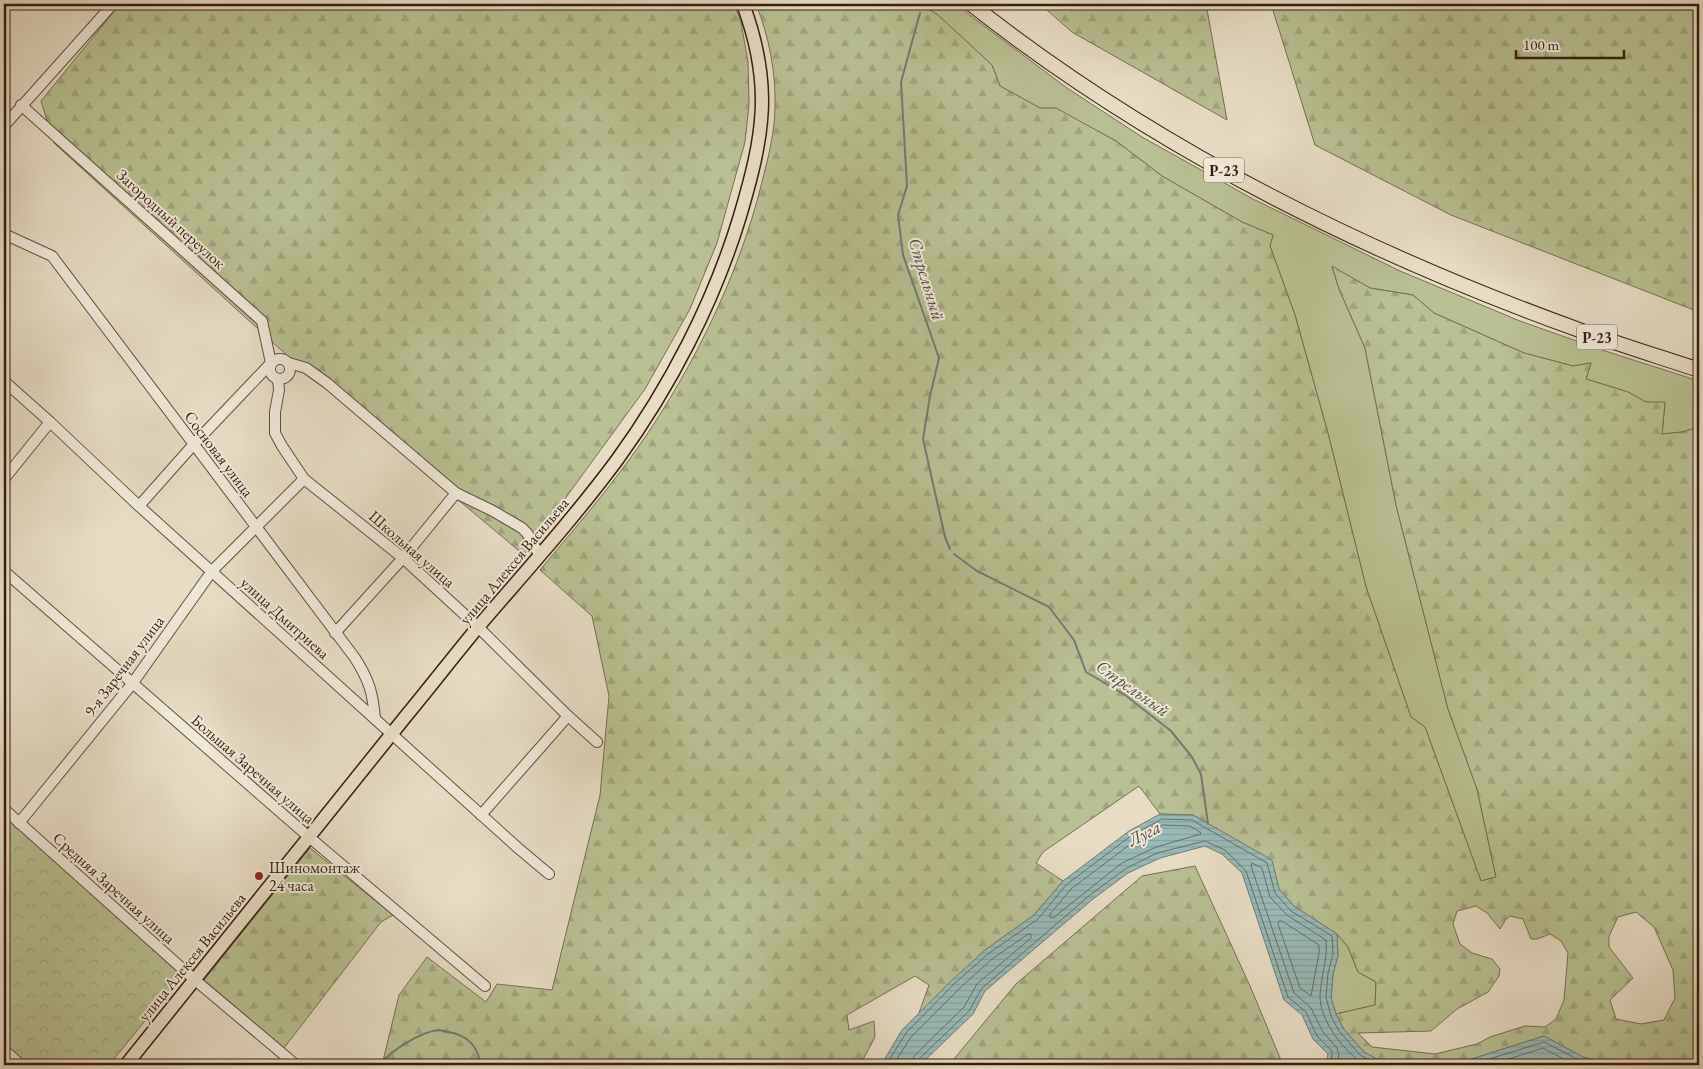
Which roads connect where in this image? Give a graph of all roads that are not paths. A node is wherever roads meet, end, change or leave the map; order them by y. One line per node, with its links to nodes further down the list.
1 (113, 4): 4 (street)
2 (743, 4): 19 (main road, улица Алексея Васильева)
3 (971, 4): 9 (highway, Р-23)
4 (21, 105): 5 (street); 8 (street, Загородный переулок)
5 (4, 126)
6 (4, 234): 13 (street, Сосновая улица)
7 (289, 363): 8 (street); 10 (street); 16 (street)
8 (269, 366): 10 (street); 13 (street)
9 (1699, 370)
10 (278, 379): 15 (street, Школьная улица)
11 (4, 381): 12 (street, улица Дмитриева)
12 (50, 422): 14 (street); 17 (street, улица Дмитриева)
13 (194, 444): 17 (street); 18 (street, Сосновая улица)
14 (4, 479)
15 (304, 479): 18 (street, 9-я Заречная улица); 20 (street, Школьная улица)
16 (456, 492): 19 (street); 20 (street)
17 (139, 506): 22 (street, улица Дмитриева)
18 (256, 529): 22 (street, 9-я Заречная улица); 24 (street, Сосновая улица)
19 (540, 556): 23 (main road, улица Алексея Васильева)
20 (402, 558): 23 (street, Школьная улица); 24 (street)
21 (4, 571): 25 (street, Большая Заречная улица)
22 (212, 571): 25 (street, 9-я Заречная улица); 27 (street, улица Дмитриева)
23 (478, 628): 26 (street, Школьная улица); 28 (main road, улица Алексея Васильева)
24 (335, 633): 27 (street, Сосновая улица)
25 (132, 684): 32 (street, 9-я Заречная улица); 33 (street, Большая Заречная улица)
26 (568, 716): 29 (street, Школьная улица); 31 (street)
27 (375, 720): 28 (street, улица Дмитриева)
28 (392, 734): 31 (street, улица Дмитриева); 33 (main road, улица Алексея Васильева)
29 (597, 742)
30 (4, 809): 32 (street, Средняя Заречная улица)
31 (481, 815): 34 (street, улица Дмитриева)
32 (19, 823): 35 (street, Средняя Заречная улица)
33 (309, 837): 35 (main road, улица Алексея Васильева); 36 (street, Большая Заречная улица)
34 (549, 874)
35 (195, 980): 39 (main road, улица Алексея Васильева); 40 (street, Средняя Заречная улица)
36 (485, 986)
37 (4, 1050): 38 (street)
38 (21, 1065)
39 (126, 1065)
40 (296, 1065)

